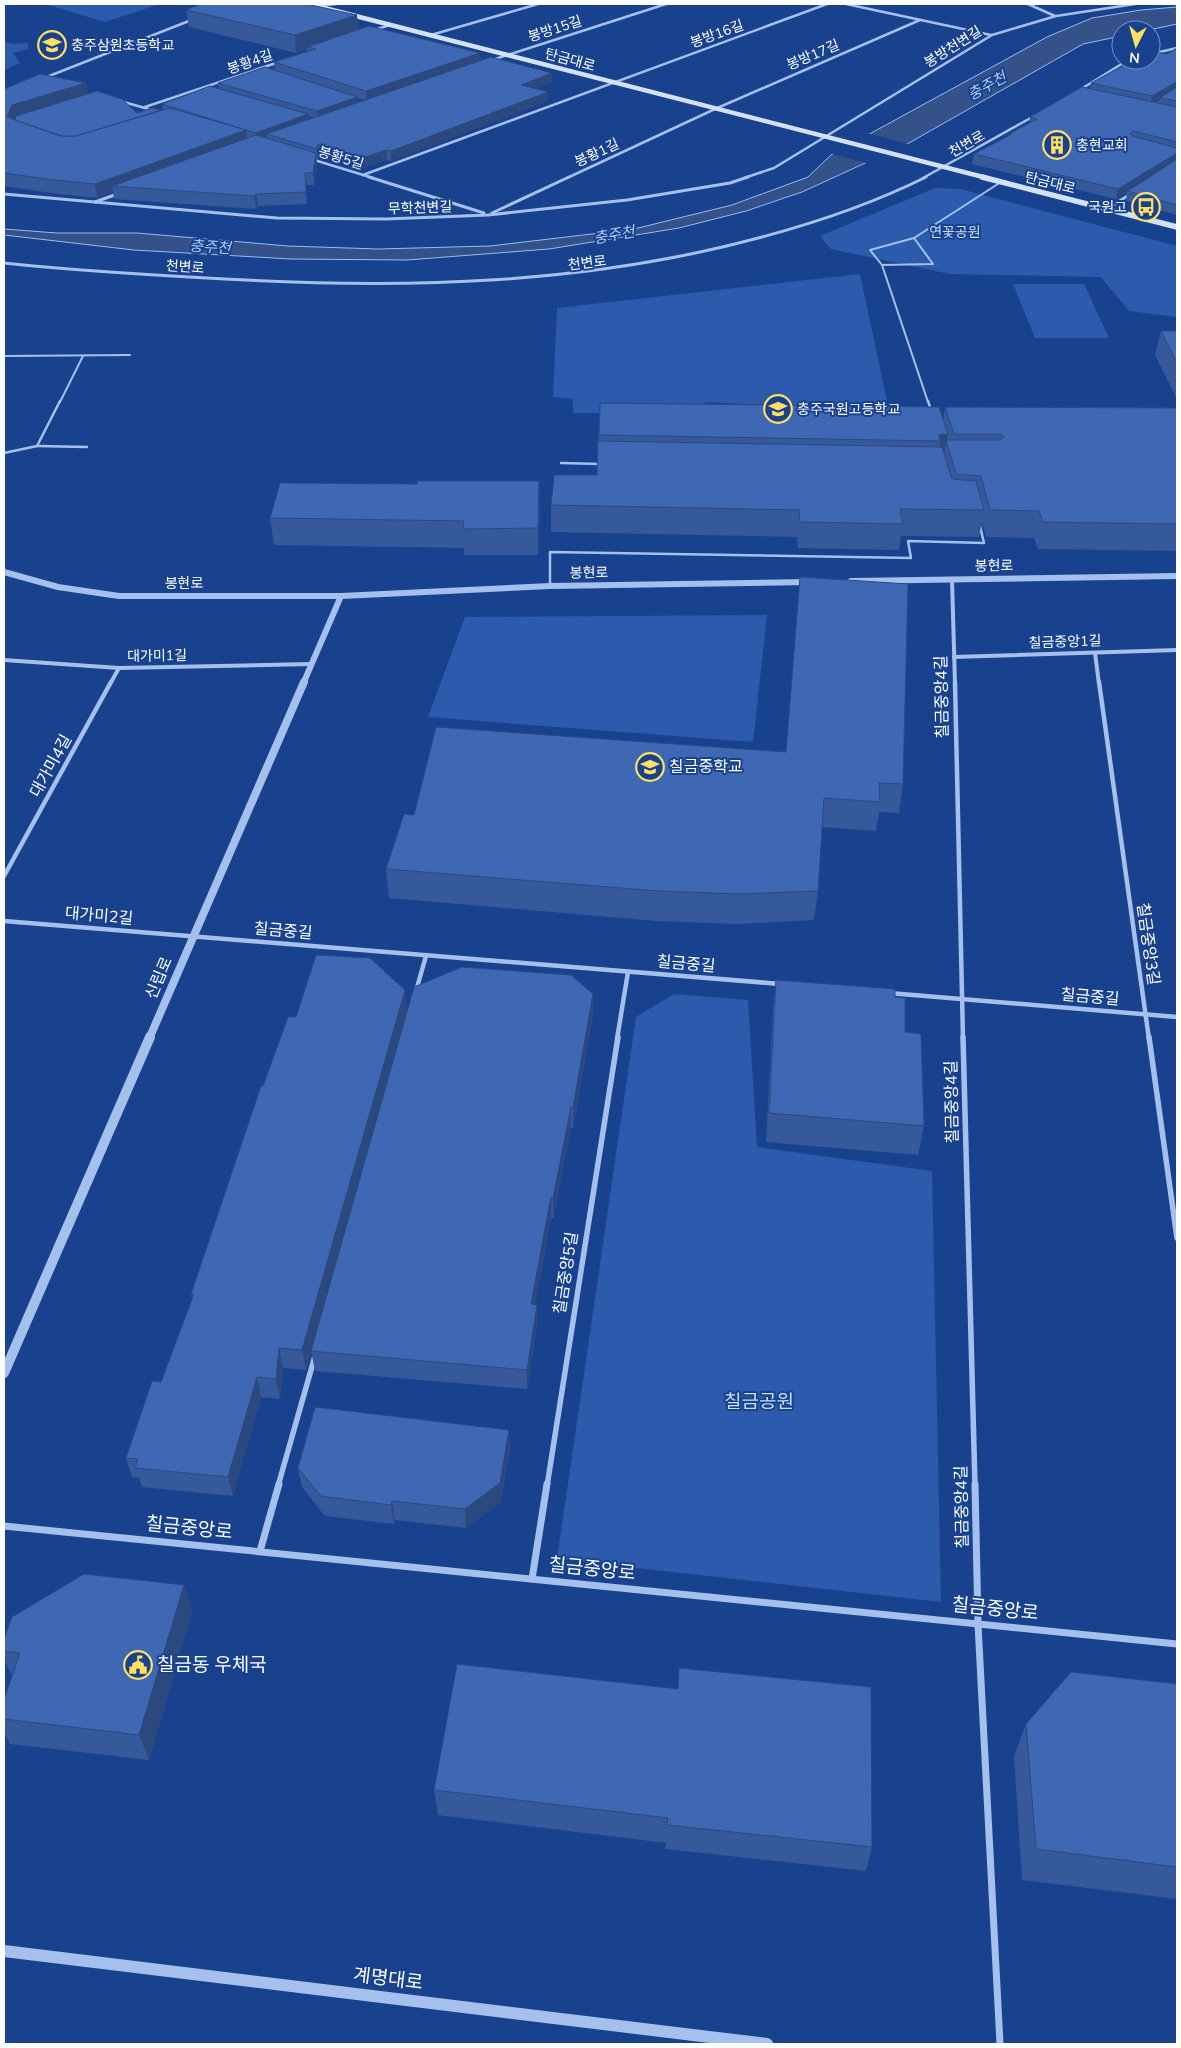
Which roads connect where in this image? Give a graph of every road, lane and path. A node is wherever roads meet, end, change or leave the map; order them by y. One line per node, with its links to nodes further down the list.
1 (308, 4): 9 (main road, 탄금대로)
2 (338, 4): 9 (lane)
3 (538, 4): 15 (street)
4 (666, 4): 19 (street, 봉방15길)
5 (827, 4): 26 (street, 봉방16길)
6 (846, 4): 12 (street)
7 (1028, 4): 10 (street)
8 (1135, 4): 10 (street, 봉방천변길)
9 (316, 6): 13 (main road, 탄금대로)
10 (1056, 16): 16 (street, 봉방천변길)
11 (196, 18): 25 (street)
12 (920, 20): 16 (street); 32 (street, 봉방17길)
13 (390, 25): 14 (street); 15 (main road, 탄금대로)
14 (371, 31)
15 (431, 35): 19 (main road, 탄금대로)
16 (992, 35): 35 (street, 봉방천변길)
17 (1177, 48): 18 (street)
18 (1161, 52)
19 (507, 55): 21 (street, 봉방15길); 26 (main road, 탄금대로)
20 (287, 60): 22 (street, 봉황4길)
21 (488, 62)
22 (259, 69): 24 (lane); 27 (street, 봉황4길)
23 (1112, 70): 29 (street)
24 (268, 72)
25 (53, 81)
26 (614, 83): 32 (main road, 탄금대로); 38 (street, 봉방16길)
27 (202, 88): 28 (lane); 31 (street, 봉황4길)
28 (212, 91)
29 (1086, 94)
30 (117, 100): 31 (street)
31 (144, 108): 34 (street)
32 (715, 109): 35 (main road, 탄금대로); 45 (street, 봉황1길)
33 (1044, 111): 37 (street, 천변로)
34 (159, 112)
35 (825, 137): 37 (main road, 탄금대로); 45 (street, 무학천변길)
36 (310, 159): 38 (street, 봉황5길)
37 (946, 168): 39 (main road, 탄금대로); 48 (street, 천변로)
38 (363, 175): 45 (street, 봉황5길)
39 (1001, 182): 44 (main road, 탄금대로); 47 (lane)
40 (1138, 189): 44 (street)
41 (120, 193): 43 (street)
42 (4, 194): 43 (street, 무학천변길)
43 (92, 203): 45 (street, 무학천변길)
44 (1107, 209): 46 (main road, 탄금대로)
45 (488, 215)
46 (1177, 227)
47 (914, 238): 49 (lane); 49 (lane)
48 (4, 263)
49 (882, 265): 53 (lane)
50 (130, 355): 52 (lane)
51 (4, 356): 52 (lane)
52 (83, 356): 54 (lane)
53 (933, 417)
54 (37, 446): 55 (lane); 56 (lane)
55 (88, 447)
56 (4, 453)
57 (561, 464): 58 (lane)
58 (601, 464)
59 (979, 524): 65 (lane)
60 (4, 572): 66 (street, 봉현로)
61 (1177, 576): 62 (street, 봉현로)
62 (952, 579): 63 (street, 봉현로); 69 (street, 칠금중앙4길)
63 (844, 581)
64 (814, 582): 65 (street, 봉현로)
65 (550, 586): 66 (street, 봉현로)
66 (341, 596): 71 (street, 신립로)
67 (1177, 650): 68 (street, 칠금중앙1길)
68 (1095, 653): 69 (street, 칠금중앙1길); 82 (street, 칠금중앙3길)
69 (954, 657): 81 (street, 칠금중앙4길)
70 (4, 660): 72 (street, 대가미1길)
71 (311, 664): 72 (street, 대가미1길); 75 (street, 신립로)
72 (119, 668): 73 (street, 대가미4길)
73 (4, 876)
74 (4, 921): 75 (street, 대가미2길)
75 (193, 936): 76 (street, 칠금중길); 86 (street, 신립로)
76 (426, 956): 77 (street, 칠금중길); 80 (street)
77 (628, 972): 78 (street, 칠금중길); 89 (street, 칠금중앙5길)
78 (785, 985)
79 (884, 993): 81 (street, 칠금중길)
80 (416, 994)
81 (962, 999): 82 (street, 칠금중길); 90 (street, 칠금중앙4길)
82 (1146, 1014): 83 (street, 칠금중길); 84 (street, 칠금중앙3길)
83 (1177, 1017)
84 (1177, 1238)
85 (316, 1350): 88 (street)
86 (4, 1373)
87 (4, 1526): 88 (street, 칠금중앙로)
88 (260, 1551): 89 (street, 칠금중앙로)
89 (532, 1579): 90 (street, 칠금중앙로)
90 (978, 1624): 91 (street, 칠금중앙로); 94 (street, 칠금중앙4길)
91 (1177, 1644)
92 (4, 1951): 93 (street, 계명대로)
93 (767, 2044)
94 (1000, 2044)

